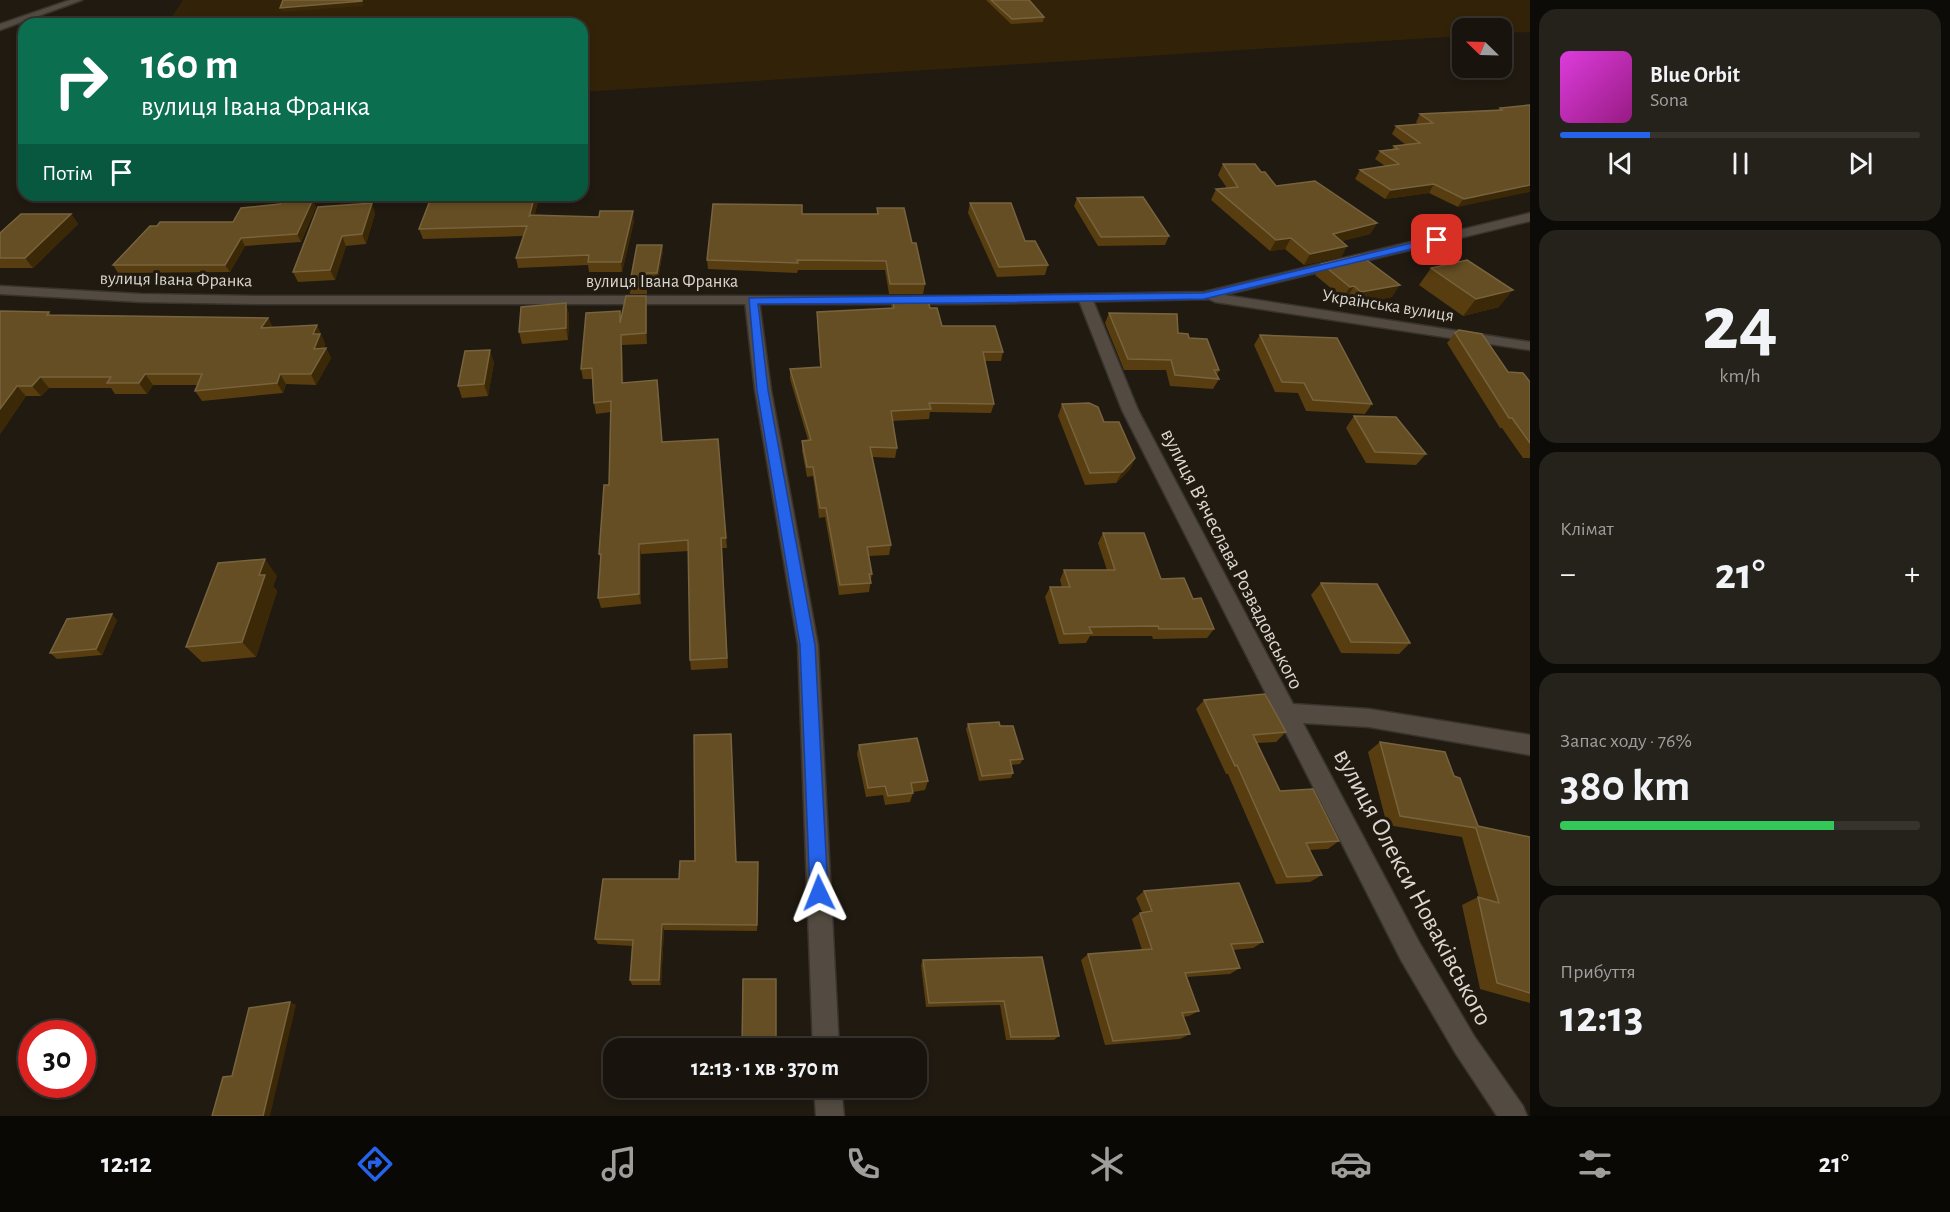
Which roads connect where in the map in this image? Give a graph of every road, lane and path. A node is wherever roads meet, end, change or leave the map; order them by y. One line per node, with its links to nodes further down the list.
1 (78, 0): 2 (street)
2 (26, 18)
3 (18, 21): 4 (street)
4 (0, 27)
5 (1530, 217): 7 (street, вулиця Івана Франка)
6 (0, 290): 9 (street, вулиця Івана Франка)
7 (1204, 296): 8 (street, вулиця Івана Франка); 10 (street, Українська вулиця)
8 (1085, 298): 9 (street, вулиця Івана Франка); 11 (street, вулиця Вʼячеслава Розвадовського)
9 (752, 301): 13 (street)
10 (1530, 346)
11 (1287, 713): 12 (street, вулиця Вʼячеслава Розвадовського); 16 (street, вулиця Олекси Новаківського)
12 (1530, 745)
13 (826, 1038)
14 (829, 1098): 15 (street)
15 (830, 1116)
16 (1513, 1116)

